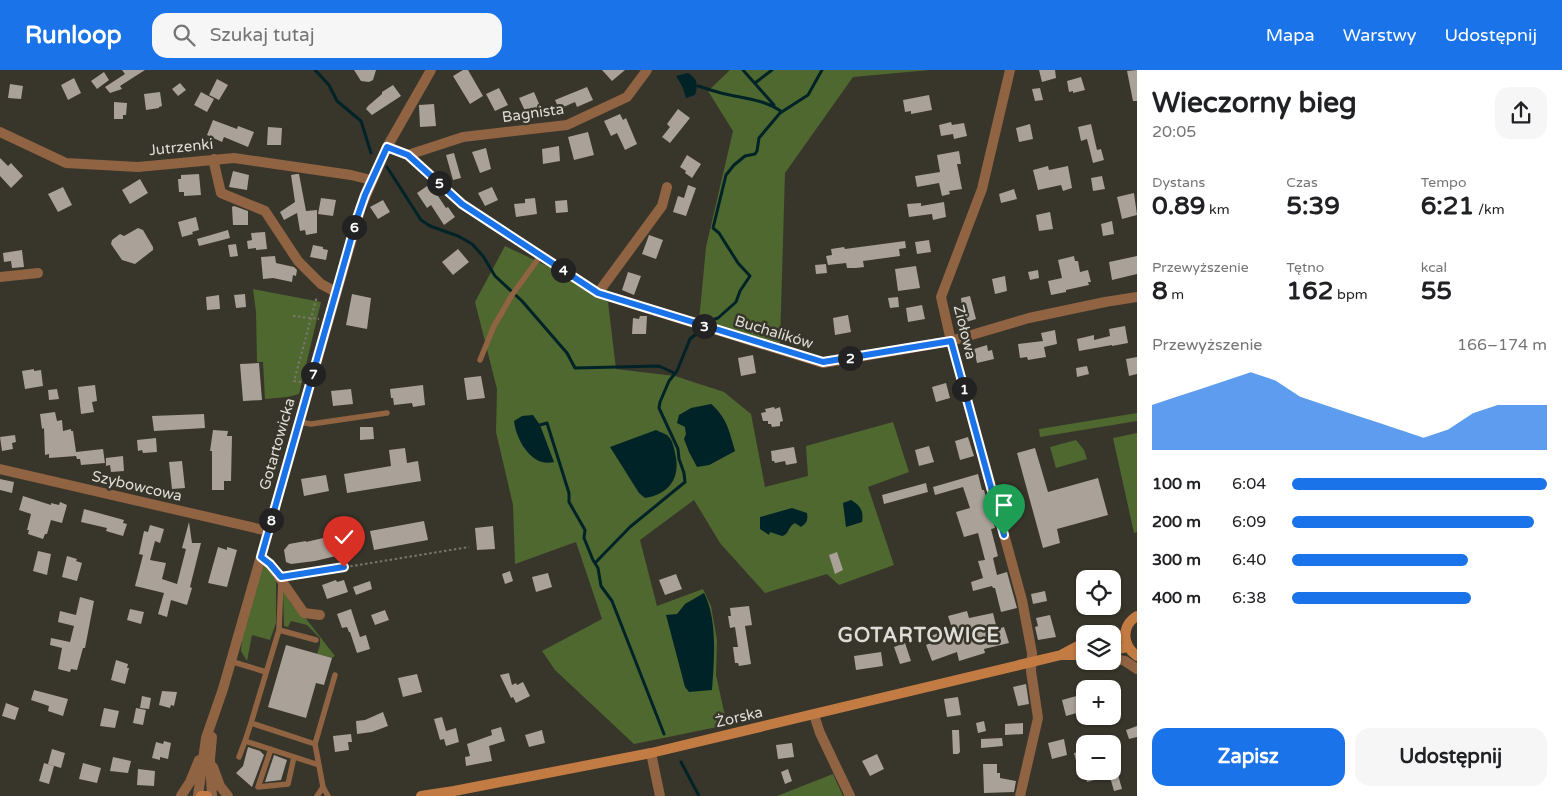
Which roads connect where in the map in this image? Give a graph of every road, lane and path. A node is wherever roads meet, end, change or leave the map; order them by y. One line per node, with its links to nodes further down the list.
1 (431, 70): 7 (street, Gotartowicka)
2 (637, 70): 5 (street)
3 (646, 70): 5 (street, Bagnista)
4 (1010, 70): 22 (street, Ziołowa)
5 (634, 88): 8 (street, Bagnista)
6 (0, 132): 9 (street, Jutrzenki)
7 (387, 147): 8 (street, Buchalików); 10 (street, Gotartowicka)
8 (408, 155): 12 (street, Buchalików)
9 (214, 159): 10 (street, Jutrzenki); 15 (street)
10 (371, 180): 15 (street, Gotartowicka)
11 (667, 186): 16 (street)
12 (541, 255): 16 (street, Buchalików); 23 (lane)
13 (38, 273): 14 (street)
14 (0, 277)
15 (336, 292): 24 (street, Gotartowicka)
16 (598, 293): 22 (street, Buchalików)
17 (317, 296): 21 (path)
18 (1137, 297): 22 (street, Buchalików)
19 (322, 313): 21 (path)
20 (293, 316): 21 (path)
21 (311, 318): 24 (path)
22 (951, 341): 46 (street, Ziołowa)
23 (480, 360)
24 (310, 384): 26 (street, Gotartowicka)
25 (387, 413): 26 (lane)
26 (299, 422): 28 (street, Gotartowicka)
27 (0, 470): 28 (street, Szybowcowa)
28 (268, 531): 30 (street, Gotartowicka)
29 (470, 547): 31 (path)
30 (261, 557): 31 (street); 45 (street, Gotartowicka)
31 (281, 577): 32 (street); 34 (lane)
32 (320, 615)
33 (1137, 616): 35 (main road)
34 (279, 630): 37 (lane); 48 (lane)
35 (1125, 634): 36 (main road); 39 (main road)
36 (1121, 635)
37 (316, 640)
38 (1076, 647): 41 (main road, Żorska)
39 (1128, 647): 40 (main road); 43 (main road)
40 (1121, 651)
41 (1061, 655): 42 (main road, Żorska); 46 (main road, Żorska)
42 (1076, 655)
43 (1137, 656)
44 (1121, 659): 47 (street)
45 (230, 662): 48 (lane); 56 (street, Gotartowicka)
46 (1032, 662): 50 (main road, Żorska); 72 (street, Ziołowa)
47 (1137, 670)
48 (266, 672): 51 (lane)
49 (335, 675): 53 (lane)
50 (814, 715): 55 (main road, Żorska); 71 (street)
51 (251, 723): 52 (lane); 53 (lane)
52 (245, 741): 54 (lane); 57 (lane)
53 (315, 744): 59 (lane)
54 (271, 749): 58 (lane); 58 (lane)
55 (651, 753): 61 (main road, Żorska); 70 (street)
56 (207, 754): 62 (street); 63 (street, Gotartowicka); 65 (street, Gotartowicka); 66 (street)
57 (239, 757)
58 (294, 757): 59 (lane)
59 (318, 765): 60 (lane)
60 (323, 787): 67 (lane); 68 (lane)
61 (454, 794): 69 (main road, Żorska)
62 (181, 796)
63 (199, 796): 64 (main road)
64 (207, 796)
65 (212, 796)
66 (228, 796)
67 (317, 796)
68 (328, 796)
69 (421, 796)
70 (660, 796)
71 (850, 796)
72 (1020, 796)

